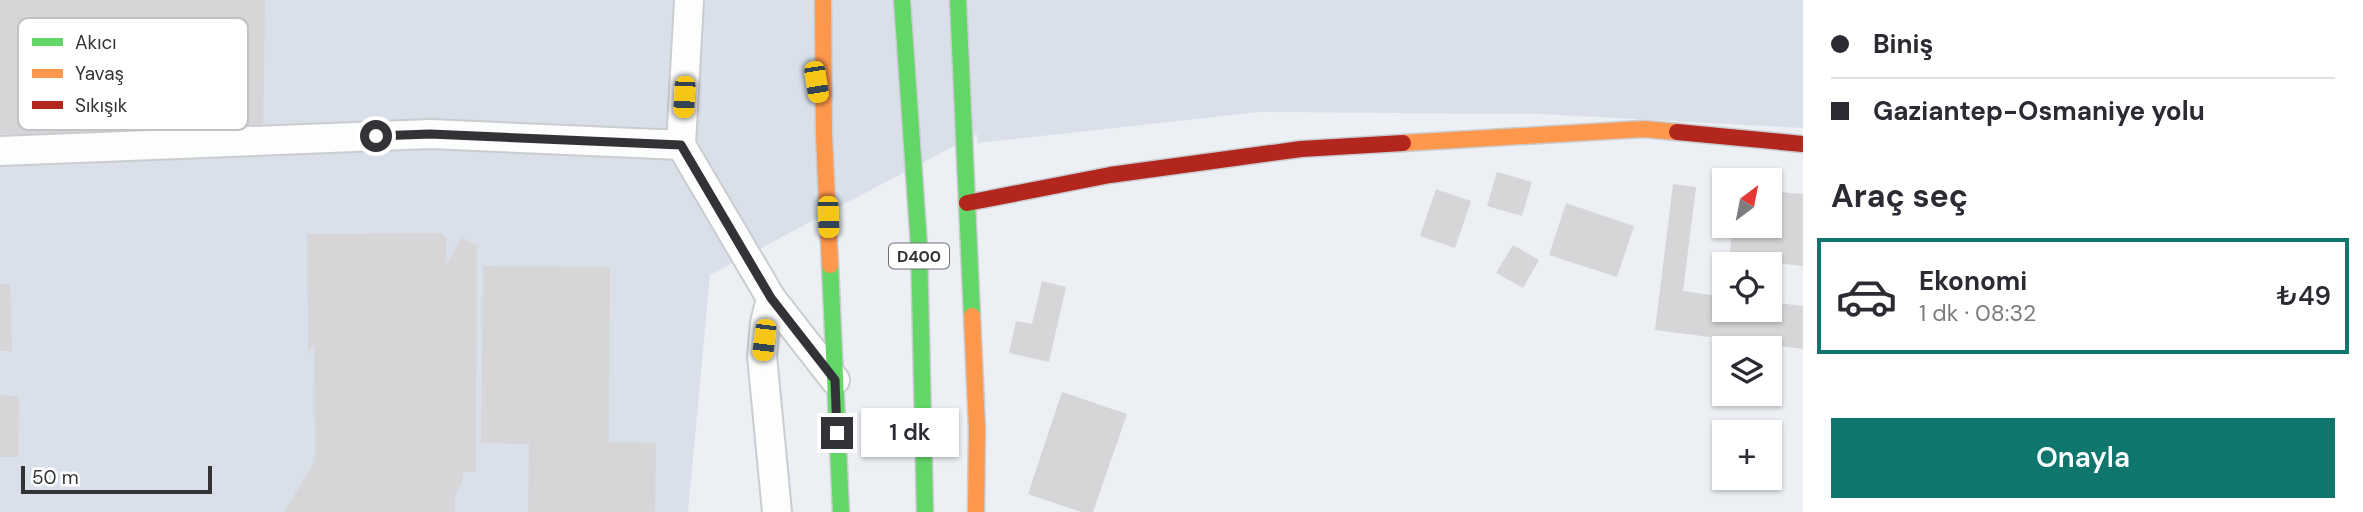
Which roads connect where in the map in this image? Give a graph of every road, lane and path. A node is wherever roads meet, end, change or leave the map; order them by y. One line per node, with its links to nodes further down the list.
1 (689, 0): 10 (street)
2 (823, 0): 8 (main road)
3 (902, 0): 7 (main road, D400)
4 (958, 0): 12 (main road)
5 (808, 27): 8 (main road)
6 (919, 27): 7 (main road, D400)
7 (909, 110): 17 (main road, D400)
8 (824, 136): 14 (main road)
9 (1803, 144): 12 (main road)
10 (681, 145): 11 (street); 13 (street)
11 (0, 151)
12 (967, 203): 18 (main road)
13 (771, 298): 14 (street); 15 (street)
14 (835, 380): 16 (main road)
15 (777, 512)
16 (841, 512)
17 (925, 512)
18 (976, 512)

